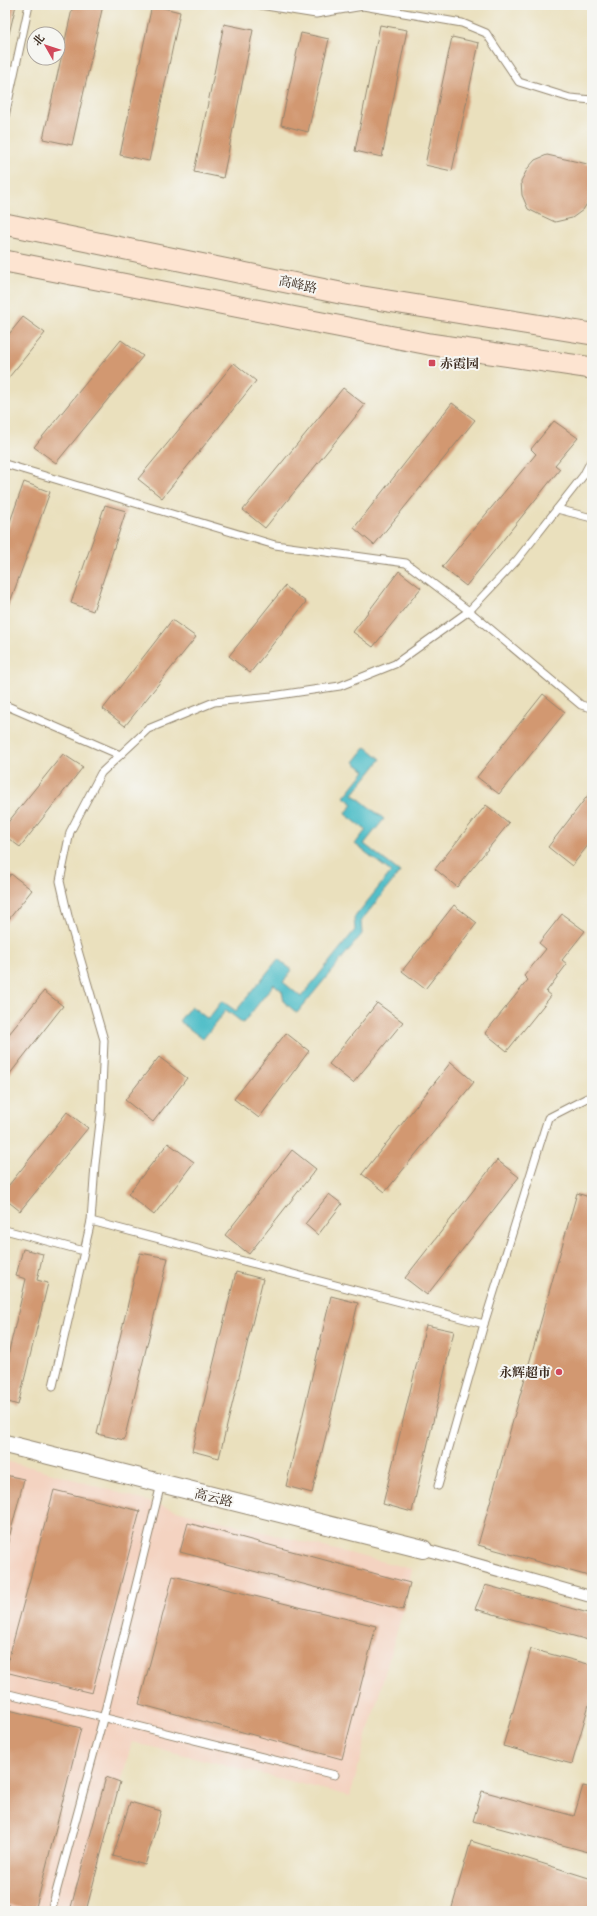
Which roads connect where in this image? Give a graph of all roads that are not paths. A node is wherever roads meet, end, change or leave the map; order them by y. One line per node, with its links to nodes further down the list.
1 (29, 5): 4 (lane)
2 (260, 5): 3 (lane)
3 (592, 100)
4 (5, 116)
5 (5, 224): 7 (main road, 高峰路)
6 (5, 261): 8 (main road)
7 (592, 334)
8 (592, 368)
9 (592, 459): 11 (lane)
10 (5, 464): 13 (lane)
11 (558, 509): 12 (lane); 13 (lane)
12 (592, 518)
13 (469, 611): 15 (lane); 16 (lane)
14 (5, 704): 16 (lane)
15 (592, 708)
16 (120, 755): 18 (lane)
17 (592, 1099): 21 (lane)
18 (91, 1221): 20 (lane); 21 (lane)
19 (5, 1230): 20 (lane)
20 (84, 1250): 22 (lane)
21 (484, 1324): 25 (lane)
22 (53, 1386)
23 (5, 1444): 24 (street, 高云路)
24 (161, 1484): 26 (street, 高云路); 29 (lane)
25 (438, 1486)
26 (423, 1549): 27 (street)
27 (592, 1597)
28 (5, 1693): 29 (lane)
29 (103, 1719): 30 (lane); 31 (lane)
30 (335, 1775)
31 (51, 1911)

